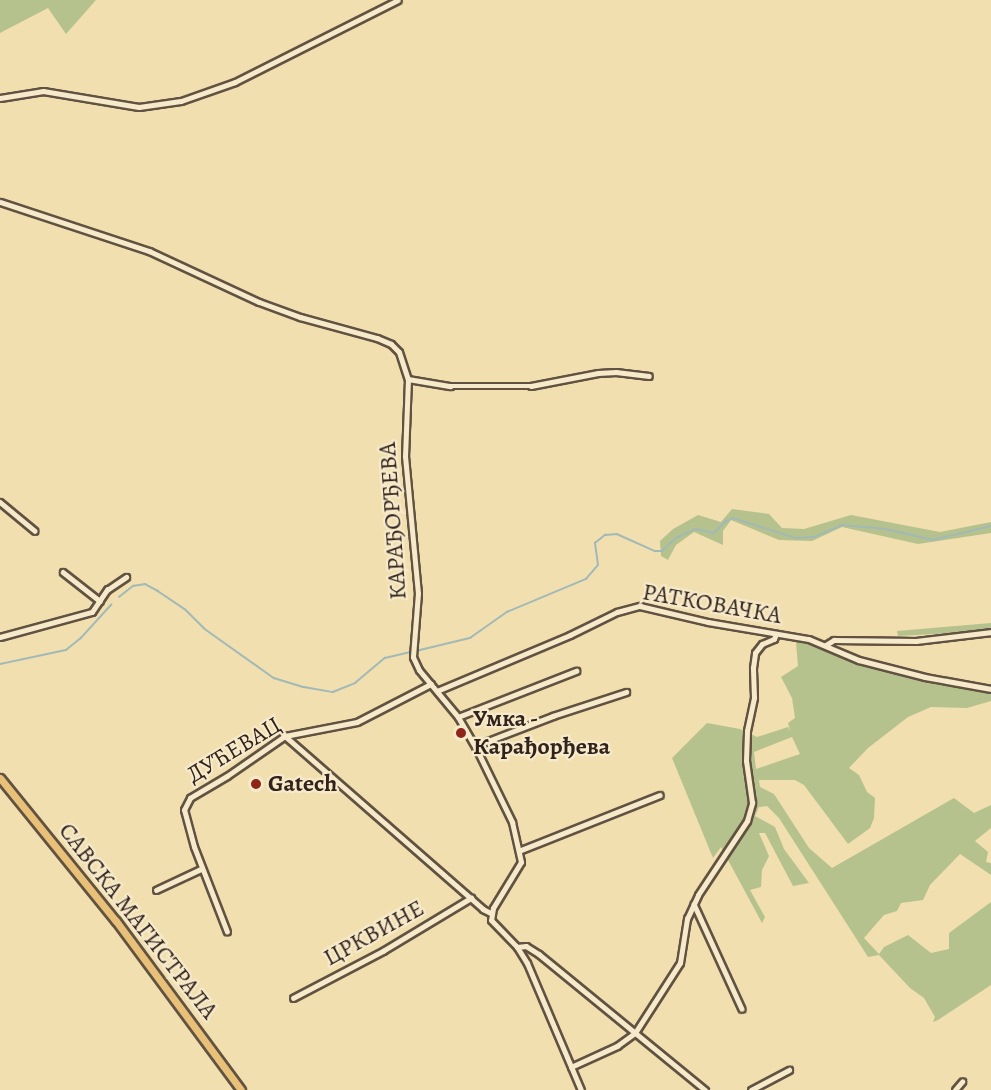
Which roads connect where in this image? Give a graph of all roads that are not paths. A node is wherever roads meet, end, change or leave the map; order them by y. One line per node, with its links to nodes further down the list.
1 (398, 0): 2 (street)
2 (0, 98)
3 (0, 202): 5 (street, КАРАЂОРЂЕВА)
4 (649, 376): 5 (street)
5 (408, 380): 16 (street, КАРАЂОРЂЕВА)
6 (0, 502): 7 (street)
7 (35, 531)
8 (63, 572): 10 (street)
9 (126, 577): 10 (street)
10 (100, 601): 13 (street)
11 (991, 632): 14 (street)
12 (776, 634): 14 (street, РАТКОВАЧКА); 18 (street, РАТКОВАЧКА); 29 (street)
13 (0, 637)
14 (826, 645): 17 (street, РАТКОВАЧКА)
15 (576, 671): 20 (street)
16 (431, 684): 18 (street, КАРАЂОРЂЕВА); 21 (street, ДУЋЕВАЦ)
17 (991, 689)
18 (437, 691): 20 (street, КАРАЂОРЂЕВА)
19 (626, 692): 22 (street)
20 (458, 717): 22 (street, КАРАЂОРЂЕВА)
21 (285, 736): 26 (street, ДУЋЕВАЦ); 28 (street)
22 (476, 746): 25 (street, КАРАЂОРЂЕВА)
23 (0, 778): 39 (main road, САВСКА МАГИСТРАЛА)
24 (660, 795): 25 (street)
25 (521, 850): 30 (street)
26 (201, 869): 27 (street); 31 (street, ДУЋЕВАЦ)
27 (156, 890)
28 (471, 898): 30 (street); 33 (street, ЦРКВИНЕ)
29 (694, 904): 34 (street); 35 (street)
30 (491, 913): 32 (street)
31 (227, 932)
32 (517, 947): 35 (street); 36 (street)
33 (293, 998)
34 (742, 1009)
35 (635, 1033): 36 (street); 41 (street)
36 (571, 1066): 40 (street)
37 (789, 1070): 42 (street)
38 (962, 1082): 43 (street)
39 (241, 1090)
40 (581, 1090)
41 (705, 1090)
42 (751, 1090)
43 (955, 1090)

